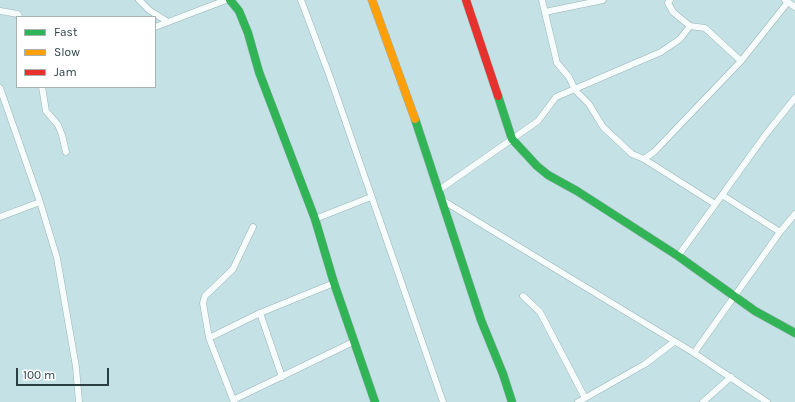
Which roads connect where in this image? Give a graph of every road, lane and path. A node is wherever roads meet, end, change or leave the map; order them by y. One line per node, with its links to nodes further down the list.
1 (139, 0): 16 (street)
2 (226, 0): 11 (street)
3 (230, 0): 37 (street)
4 (301, 0): 31 (street)
5 (372, 0): 29 (street)
6 (466, 0): 24 (street)
7 (542, 0): 14 (street)
8 (603, 0): 14 (street)
9 (670, 0): 17 (street)
10 (787, 1): 12 (street); 19 (street)
11 (218, 2): 16 (street)
12 (795, 7)
13 (0, 11): 15 (street)
14 (544, 12): 22 (street)
15 (19, 16)
16 (168, 22): 18 (street)
17 (690, 26): 19 (street); 22 (street)
18 (156, 27)
19 (741, 61): 26 (street)
20 (0, 88): 33 (street)
21 (42, 88): 25 (street)
22 (575, 90): 24 (street); 27 (street)
23 (795, 98): 30 (street)
24 (512, 139): 29 (street); 40 (street)
25 (66, 152)
26 (654, 152): 27 (street); 28 (street)
27 (644, 159): 28 (street)
28 (658, 168): 34 (street)
29 (439, 190): 32 (street)
30 (722, 195): 34 (street); 39 (street)
31 (371, 197): 37 (street); 56 (street)
32 (442, 200): 48 (street); 57 (street)
33 (40, 202): 36 (street); 54 (street)
34 (715, 204): 40 (street)
35 (795, 214): 39 (street)
36 (0, 217)
37 (314, 219): 41 (street)
38 (253, 227): 46 (street)
39 (780, 232): 43 (street)
40 (678, 256): 43 (street)
41 (334, 283): 44 (street); 47 (street)
42 (523, 296): 52 (street)
43 (735, 296): 45 (street); 49 (street)
44 (260, 313): 46 (street); 50 (street)
45 (795, 333)
46 (209, 338): 53 (street)
47 (354, 342): 50 (street); 55 (street)
48 (674, 342): 49 (street); 52 (street)
49 (694, 353): 51 (street)
50 (282, 377): 53 (street)
51 (731, 377): 59 (street); 60 (street)
52 (585, 398): 58 (street)
53 (233, 401)
54 (80, 402)
55 (375, 402)
56 (443, 402)
57 (512, 402)
58 (578, 402)
59 (703, 402)
60 (767, 402)

